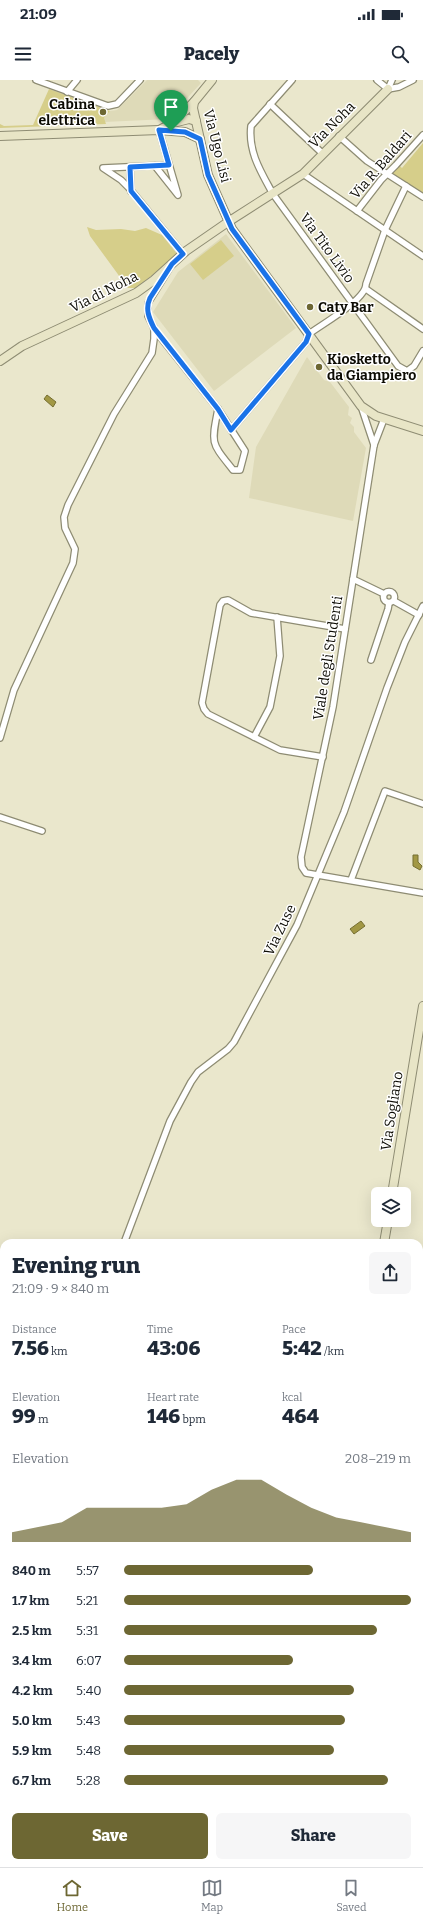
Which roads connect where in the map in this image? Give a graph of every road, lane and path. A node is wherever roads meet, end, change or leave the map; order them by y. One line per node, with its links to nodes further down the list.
1 (36, 80): 10 (street)
2 (77, 80): 10 (street)
3 (140, 80): 10 (street)
4 (212, 80): 11 (main road, Via Ugo Lisi)
5 (292, 80): 12 (street, Via Tito Livio)
6 (377, 80): 9 (street)
7 (392, 80): 9 (street)
8 (413, 80): 9 (street, Via Noha)
9 (388, 89): 18 (main road, Via Noha)
10 (67, 92)
11 (194, 102): 13 (main road, Via Ugo Lisi); 14 (main road)
12 (270, 104): 20 (street); 28 (street, Via Tito Livio)
13 (196, 121): 14 (main road); 19 (main road, Via Ugo Lisi)
14 (172, 127): 15 (main road); 19 (main road)
15 (159, 130): 17 (main road); 21 (street)
16 (423, 135): 24 (street, Via R. Baldari)
17 (0, 136)
18 (339, 136): 20 (main road, Via Noha); 24 (street)
19 (200, 139): 31 (main road, Via Ugo Lisi)
20 (322, 153): 25 (main road, Via Noha)
21 (169, 165): 22 (street); 22 (street)
22 (155, 166): 23 (street)
23 (130, 167): 27 (street); 27 (street)
24 (386, 173): 26 (street); 30 (street, Via R. Baldari)
25 (303, 174): 28 (main road, Via Noha); 30 (street)
26 (406, 186): 29 (street); 32 (street)
27 (131, 191): 33 (street)
28 (273, 194): 31 (main road, Via di Noha); 37 (street, Via Tito Livio)
29 (423, 197)
30 (358, 211): 32 (street)
31 (228, 222): 33 (main road, Via di Noha); 40 (main road, Via Ugo Lisi)
32 (385, 230): 34 (street); 36 (street)
33 (183, 254): 35 (main road, Via di Noha)
34 (423, 256)
35 (172, 264): 38 (street); 42 (main road, Via di Noha)
36 (366, 289): 37 (street); 39 (street)
37 (351, 304): 40 (street); 41 (street, Via Tito Livio)
38 (154, 328): 44 (street); 58 (street)
39 (423, 329)
40 (309, 334): 43 (main road, Via Ugo Lisi); 46 (street)
41 (423, 351)
42 (0, 361)
43 (360, 406): 45 (main road); 48 (street)
44 (218, 409): 46 (street); 46 (street)
45 (384, 419): 47 (main road); 48 (street, Viale degli Studenti)
46 (231, 430)
47 (423, 431)
48 (374, 445): 49 (street, Viale degli Studenti)
49 (353, 579): 50 (street); 55 (street, Viale degli Studenti)
50 (384, 594): 51 (street); 51 (street)
51 (391, 602): 53 (street); 56 (street)
52 (423, 606): 53 (street, Via Zuse)
53 (418, 615): 63 (street, Via Zuse)
54 (277, 617): 55 (street); 57 (street); 57 (street)
55 (345, 629): 59 (street, Viale degli Studenti)
56 (371, 660)
57 (254, 737): 59 (street)
58 (0, 738)
59 (323, 757): 63 (street, Viale degli Studenti)
60 (423, 804): 64 (street)
61 (0, 817): 62 (street)
62 (42, 831)
63 (318, 875): 64 (street); 69 (street, Via Zuse)
64 (351, 880): 65 (street)
65 (423, 893)
66 (423, 1006): 67 (main road, Via Sogliano)
67 (393, 1187)
68 (387, 1227): 70 (main road)
69 (126, 1239)
70 (385, 1239)

